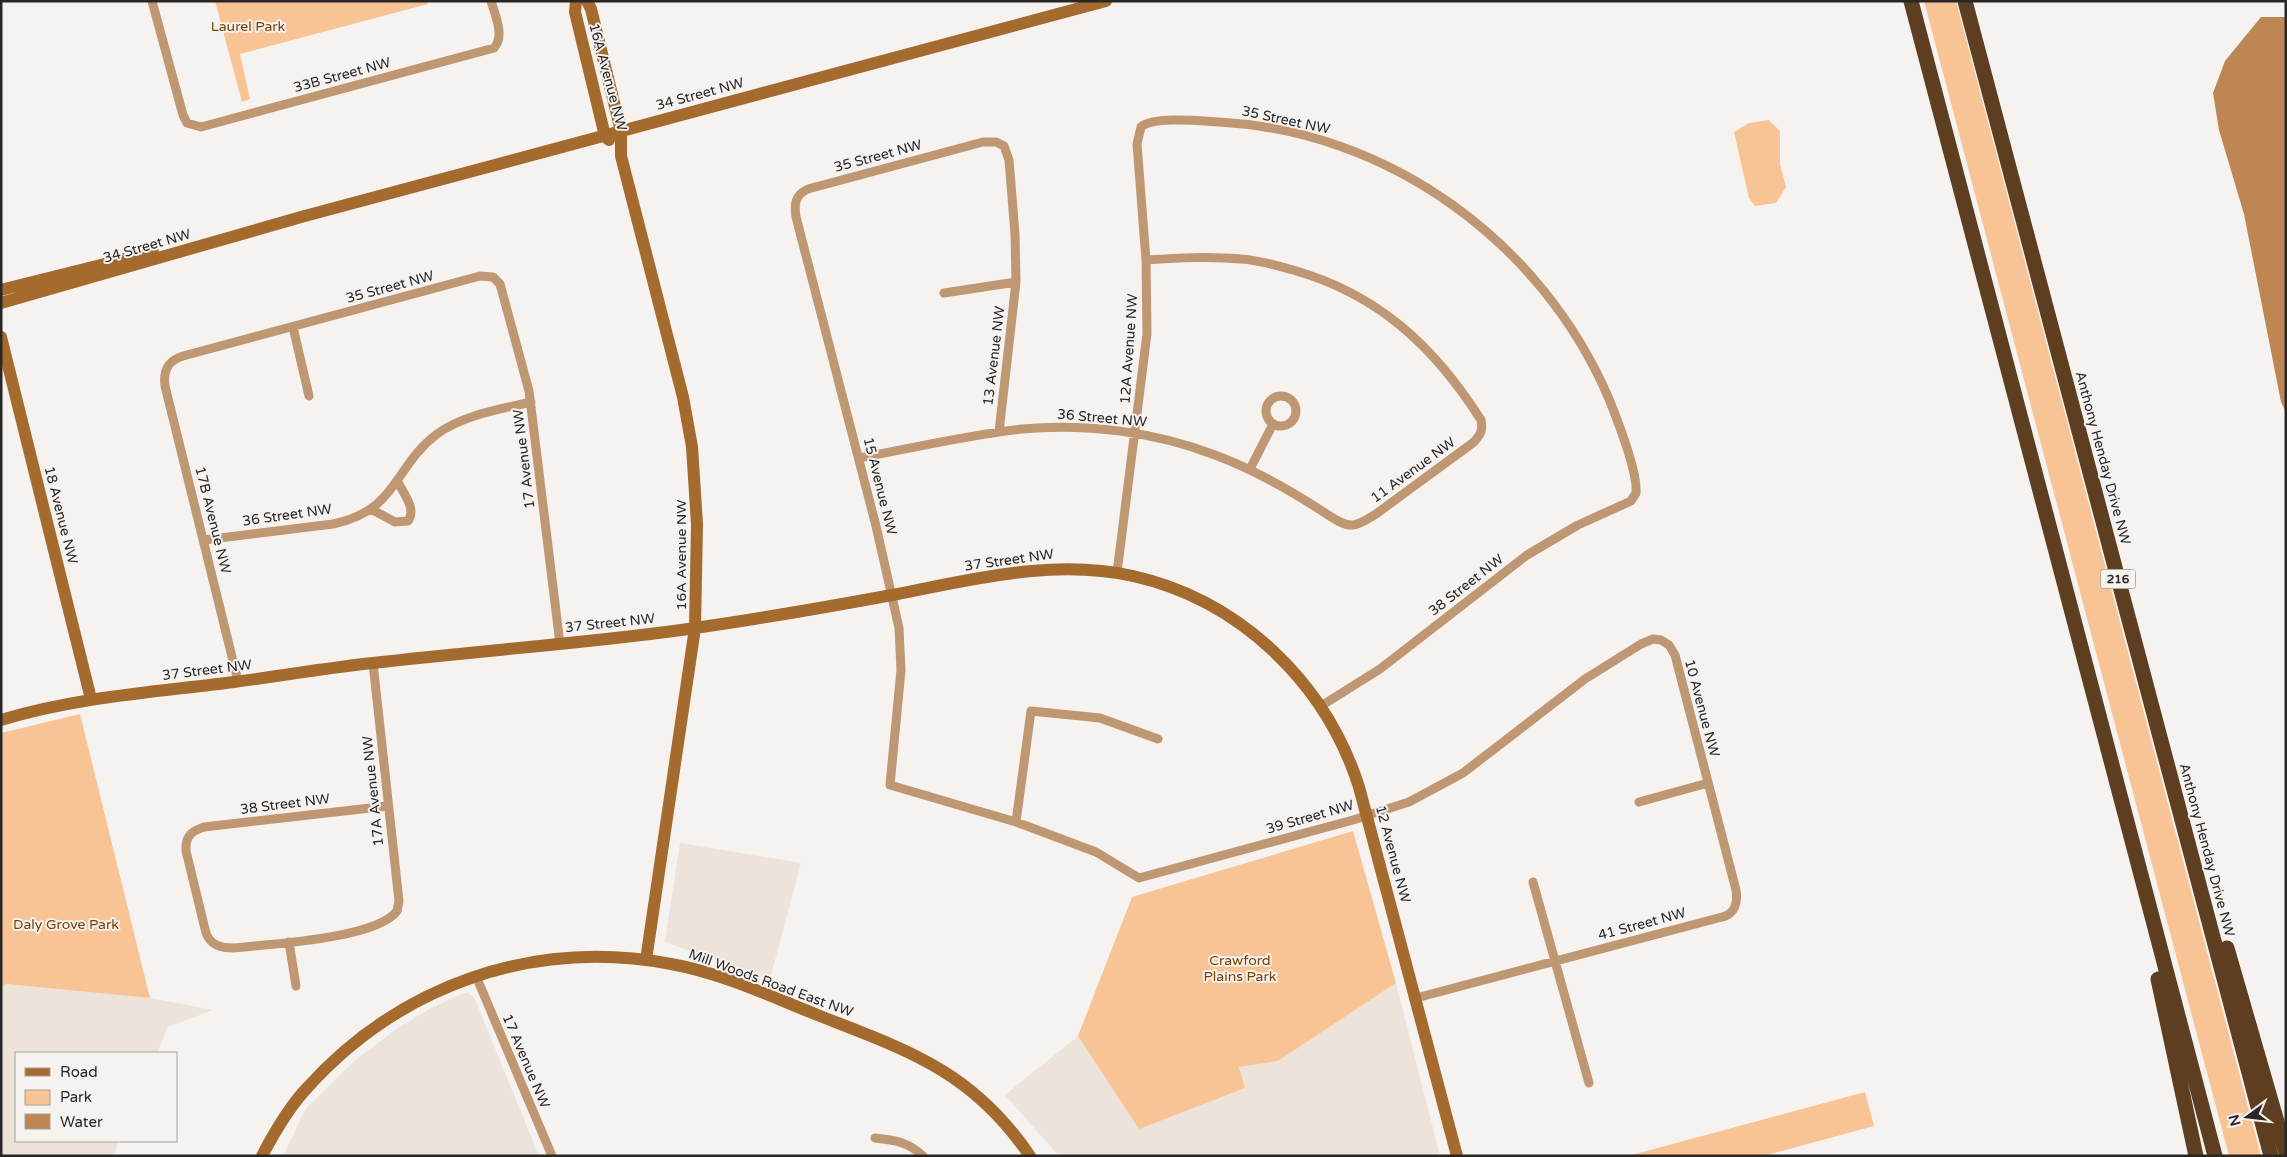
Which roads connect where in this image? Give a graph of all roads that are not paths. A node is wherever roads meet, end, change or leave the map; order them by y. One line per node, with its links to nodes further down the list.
1 (152, 1): 2 (street, 33B Street NW)
2 (491, 1)
3 (576, 1): 10 (street, 16A Avenue NW)
4 (587, 1): 9 (street, 16A Avenue NW)
5 (1106, 1): 9 (street, 34 Street NW)
6 (1910, 1): 48 (highway)
7 (1966, 1): 55 (highway, Anthony Henday Drive NW / 216)
8 (1141, 127): 15 (street, 12A Avenue NW); 32 (street, 35 Street NW)
9 (621, 131): 10 (street, 34 Street NW); 12 (street, 16A Avenue NW)
10 (605, 136): 12 (street, 16A Avenue NW); 14 (street, 34 Street NW)
11 (1000, 143): 13 (street, 35 Street NW); 17 (street, 13 Avenue NW)
12 (621, 156): 39 (street, 16A Avenue NW)
13 (796, 199): 29 (street, 15 Avenue NW)
14 (302, 216): 18 (street, 34 Street NW); 20 (street, 34 Street NW)
15 (1146, 260): 28 (street, 12A Avenue NW); 34 (street, 11 Avenue NW)
16 (494, 277): 21 (street, 35 Street NW); 25 (street, 17 Avenue NW)
17 (1016, 282): 19 (street, 13 Avenue NW); 27 (street, 13 Avenue NW)
18 (1, 290)
19 (944, 293)
20 (1, 303)
21 (293, 327): 23 (street, 35 Street NW); 24 (street)
22 (1, 338): 44 (street, 18 Avenue NW)
23 (167, 366): 35 (street, 17B Avenue NW)
24 (309, 396)
25 (531, 402): 31 (street, 36 Street NW); 41 (street, 17 Avenue NW)
26 (1274, 424): 30 (street)
27 (999, 432): 28 (street, 36 Street NW); 29 (street, 36 Street NW)
28 (1135, 434): 30 (street, 36 Street NW); 36 (street, 12A Avenue NW)
29 (858, 458): 37 (street, 15 Avenue NW)
30 (1250, 469): 34 (street, 36 Street NW)
31 (398, 482): 33 (street, 36 Street NW); 33 (street)
32 (1635, 496): 45 (street, 38 Street NW)
33 (371, 509): 35 (street, 36 Street NW)
34 (1351, 525)
35 (204, 540): 43 (street, 17B Avenue NW)
36 (1117, 573): 37 (street, 37 Street NW); 38 (street, 37 Street NW)
37 (893, 595): 39 (street, 37 Street NW); 50 (street, 15 Avenue NW)
38 (1215, 608): 45 (street, 12 Avenue NW)
39 (695, 628): 41 (street, 37 Street NW); 59 (street, 16A Avenue NW)
40 (1666, 642): 49 (street, 10 Avenue NW); 53 (street, 39 Street NW)
41 (560, 644): 42 (street, 37 Street NW)
42 (373, 663): 43 (street, 37 Street NW); 52 (street, 17A Avenue NW)
43 (238, 682): 44 (street, 37 Street NW)
44 (91, 700): 46 (street, 37 Street NW)
45 (1321, 706): 53 (street, 12 Avenue NW)
46 (1, 720)
47 (1158, 739): 54 (street)
48 (2106, 743): 72 (highway); 73 (highway)
49 (1708, 783): 51 (street); 57 (street, 10 Avenue NW)
50 (890, 784): 54 (street, 39 Street NW)
51 (1639, 802)
52 (388, 806): 58 (street, 17A Avenue NW); 58 (street, 38 Street NW)
53 (1367, 815): 54 (street, 39 Street NW); 63 (street, 12 Avenue NW)
54 (1016, 822)
55 (2196, 869): 66 (highway); 74 (highway, Anthony Henday Drive NW / 216)
56 (1533, 882): 60 (street)
57 (1734, 910): 60 (street, 41 Street NW)
58 (289, 942): 62 (street)
59 (646, 960): 61 (street, Mill Woods Road East NW); 70 (street, Mill Woods Road East NW)
60 (1555, 962): 63 (street, 41 Street NW); 64 (street)
61 (476, 976): 67 (street, Mill Woods Road East NW); 68 (street, 17 Avenue NW)
62 (296, 986)
63 (1416, 998): 71 (street, 12 Avenue NW)
64 (1589, 1083)
65 (875, 1138): 69 (street)
66 (2286, 1153)
67 (262, 1156)
68 (552, 1156)
69 (923, 1156)
70 (1030, 1156)
71 (1457, 1156)
72 (2196, 1156)
73 (2215, 1156)
74 (2271, 1156)

